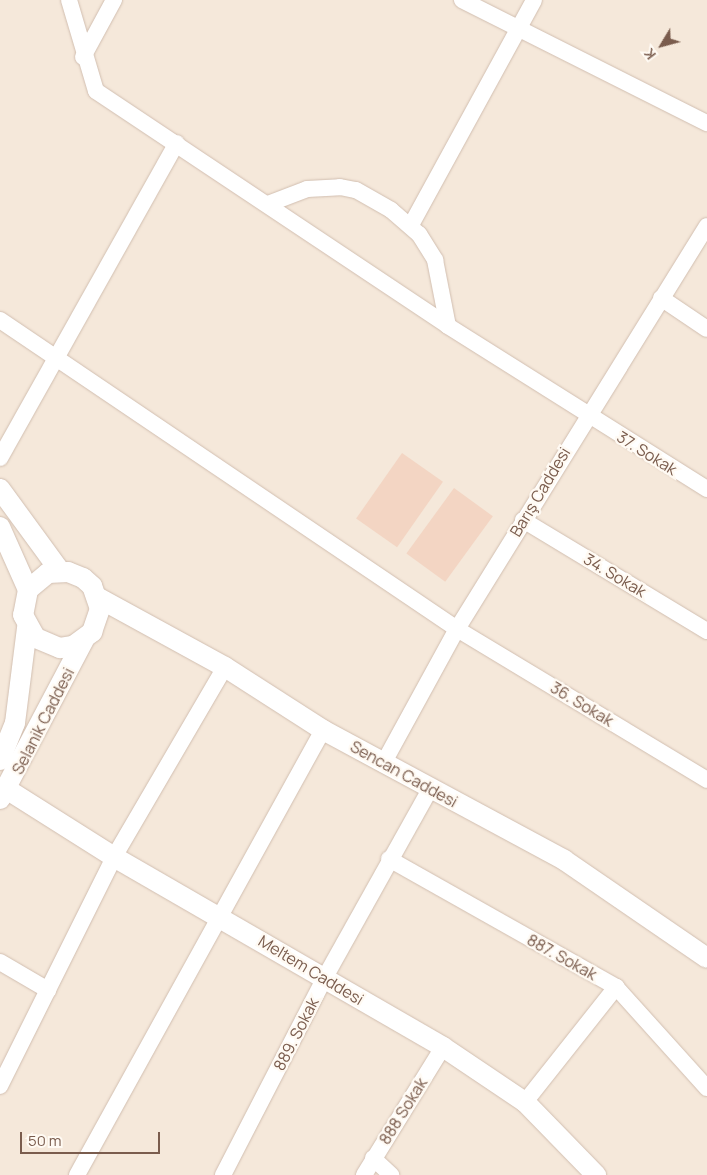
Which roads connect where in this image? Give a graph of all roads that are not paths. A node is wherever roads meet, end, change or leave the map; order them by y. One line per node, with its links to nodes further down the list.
1 (69, 0): 6 (street, 37. Sokak)
2 (114, 0): 6 (street)
3 (462, 0): 5 (street)
4 (534, 0): 5 (street)
5 (518, 28): 7 (street); 10 (street)
6 (82, 57): 8 (street, 37. Sokak)
7 (707, 123)
8 (177, 143): 9 (street, 37. Sokak); 16 (street)
9 (268, 204): 10 (street); 14 (street, 37. Sokak)
10 (411, 225): 14 (street)
11 (707, 226): 12 (street, Barış Caddesi)
12 (661, 298): 15 (street); 17 (street, Barış Caddesi)
13 (0, 320): 16 (street, 36. Sokak)
14 (448, 326): 17 (street, 37. Sokak)
15 (707, 329)
16 (56, 361): 18 (street); 27 (street, 36. Sokak)
17 (587, 416): 20 (street, 37. Sokak); 21 (street, Barış Caddesi)
18 (0, 458)
19 (0, 489): 23 (street)
20 (707, 490)
21 (523, 520): 27 (street, Barış Caddesi); 28 (street, 34. Sokak)
22 (0, 526): 24 (street)
23 (60, 571): 24 (street); 25 (street)
24 (28, 590): 26 (street)
25 (97, 597): 29 (street); 30 (street, Sencan Caddesi)
26 (28, 628): 29 (street); 32 (street)
27 (457, 629): 33 (street, Barış Caddesi); 34 (street, 36. Sokak)
28 (707, 631)
29 (84, 640): 36 (street, Selanik Caddesi)
30 (225, 667): 31 (street, Sencan Caddesi); 37 (street)
31 (324, 730): 33 (street, Sencan Caddesi); 39 (street)
32 (0, 760)
33 (383, 764): 35 (street, Sencan Caddesi)
34 (707, 780)
35 (430, 790): 38 (street, 889. Sokak); 40 (street, Sencan Caddesi)
36 (4, 794): 37 (street, Meltem Caddesi)
37 (114, 857): 39 (street, Meltem Caddesi); 44 (street)
38 (389, 859): 42 (street, 889. Sokak); 43 (street, 887. Sokak)
39 (220, 914): 42 (street, Meltem Caddesi); 50 (street)
40 (707, 958)
41 (0, 962): 44 (street)
42 (324, 979): 45 (street, Meltem Caddesi); 51 (street, 889. Sokak)
43 (616, 987): 47 (street, 887. Sokak); 48 (street)
44 (48, 990): 46 (street)
45 (443, 1047): 48 (street, Meltem Caddesi); 49 (street, 888 Sokak)
46 (0, 1086)
47 (707, 1088)
48 (525, 1102): 54 (street, Meltem Caddesi)
49 (373, 1158): 52 (street, 888 Sokak); 53 (street)
50 (77, 1175)
51 (223, 1175)
52 (364, 1175)
53 (391, 1175)
54 (596, 1175)

